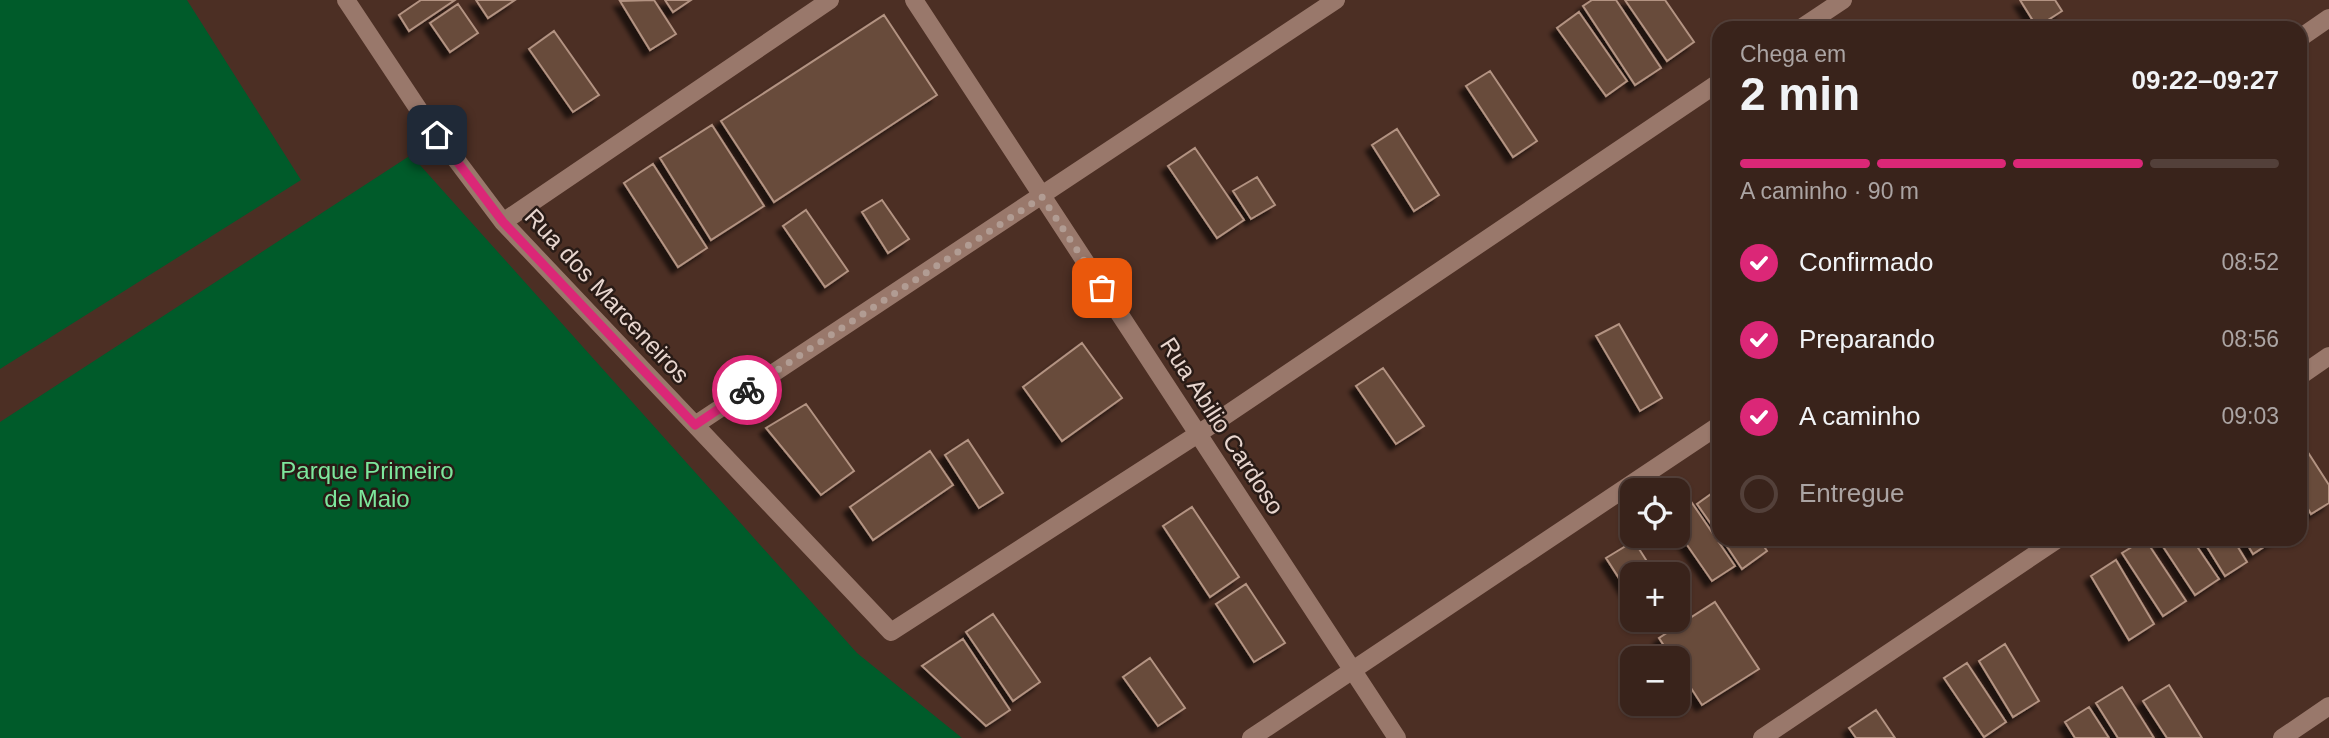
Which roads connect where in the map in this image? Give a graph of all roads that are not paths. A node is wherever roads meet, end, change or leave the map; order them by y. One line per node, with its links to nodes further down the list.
1 (346, 0): 11 (street, Rua dos Marceneiros)
2 (830, 0): 11 (street)
3 (914, 0): 10 (street, Rua Abilio Cardoso)
4 (1336, 0): 10 (street)
5 (1843, 0): 7 (street)
6 (2329, 18): 8 (street)
7 (1812, 21)
8 (2307, 33)
9 (1712, 87): 16 (street)
10 (1042, 197): 14 (street); 16 (street, Rua Abilio Cardoso)
11 (503, 222): 14 (street, Rua dos Marceneiros)
12 (2329, 356): 13 (street)
13 (2307, 371)
14 (695, 425): 16 (street, Rua dos Marceneiros)
15 (1712, 430): 18 (street)
16 (1198, 434): 18 (street, Rua Abilio Cardoso)
17 (2048, 546): 22 (street)
18 (1352, 670): 20 (street); 21 (street, Rua Abilio Cardoso)
19 (2329, 706): 23 (street)
20 (1251, 738)
21 (1397, 738)
22 (1762, 738)
23 (2282, 738)

